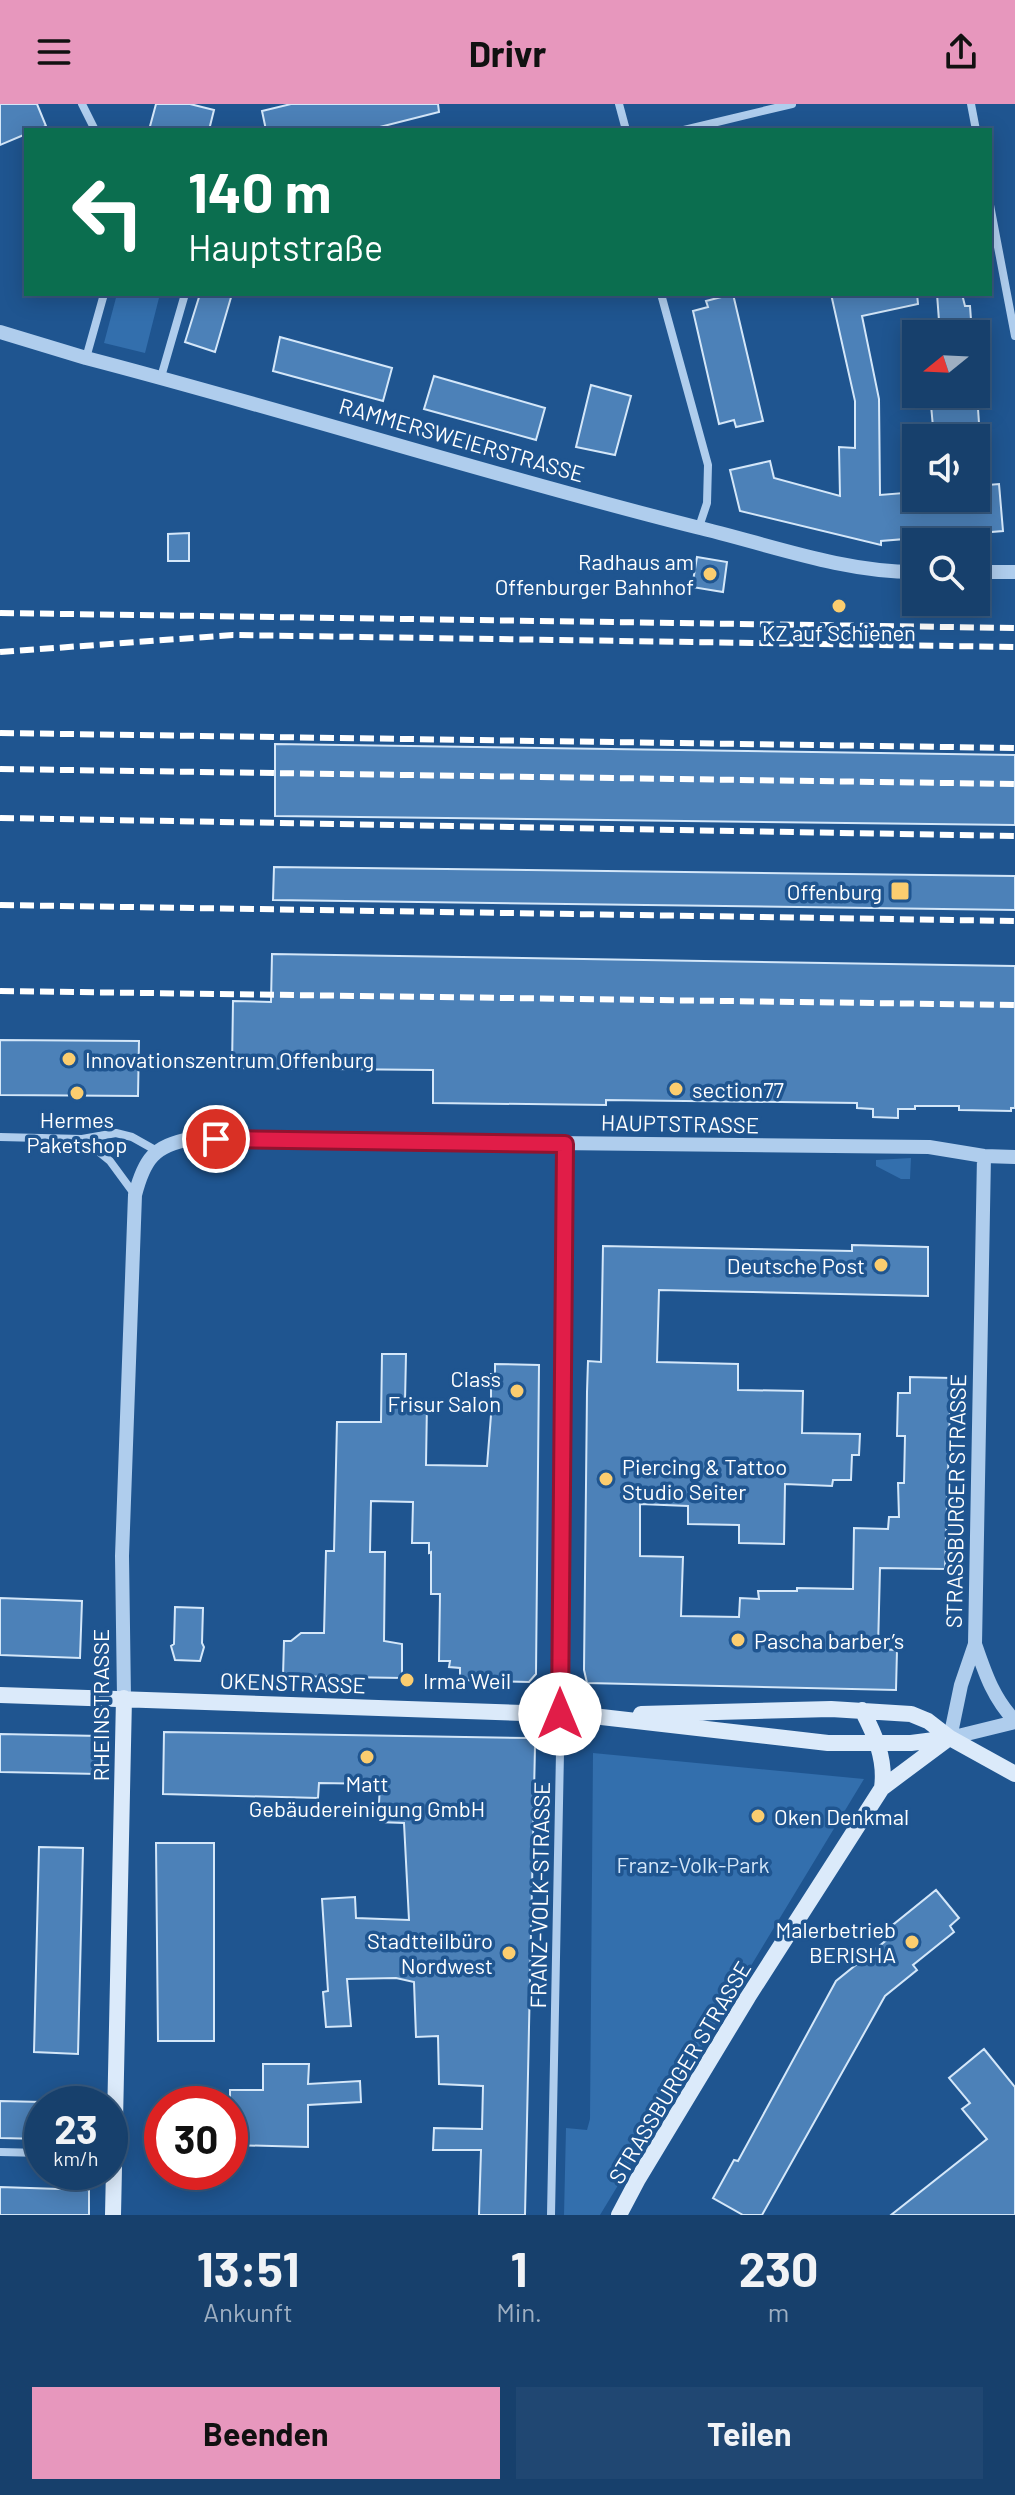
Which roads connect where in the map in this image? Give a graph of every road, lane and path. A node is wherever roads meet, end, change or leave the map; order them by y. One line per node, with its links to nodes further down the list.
1 (82, 104): 5 (street)
2 (619, 104): 6 (street)
3 (792, 104): 7 (street)
4 (971, 104): 8 (street)
5 (94, 128)
6 (625, 128)
7 (692, 128)
8 (976, 128)
9 (992, 215): 14 (street)
10 (103, 296): 15 (street)
11 (184, 296): 16 (street)
12 (662, 296): 17 (street)
13 (0, 332): 15 (street, RAMMERSWEIERSTRASSE)
14 (1015, 336)
15 (86, 358): 16 (street, RAMMERSWEIERSTRASSE)
16 (161, 377): 17 (street, RAMMERSWEIERSTRASSE)
17 (699, 527): 18 (street, RAMMERSWEIERSTRASSE)
18 (902, 572)
19 (990, 572): 20 (street)
20 (1015, 572)
21 (0, 1137): 22 (street)
22 (82, 1139): 24 (street); 27 (street)
23 (565, 1144): 24 (street, HAUPTSTRASSE); 25 (street, HAUPTSTRASSE); 32 (street, FRANZ-VOLK-STRASSE)
24 (157, 1151): 27 (street)
25 (984, 1156): 26 (street, HAUPTSTRASSE); 28 (street, STRASSBURGER STRASSE)
26 (1015, 1157)
27 (135, 1195): 30 (street, RHEINSTRASSE)
28 (975, 1644): 34 (street); 35 (street, STRASSBURGER STRASSE)
29 (0, 1695): 30 (main road, OKENSTRASSE)
30 (124, 1698): 32 (main road, OKENSTRASSE); 39 (main road, RHEINSTRASSE)
31 (862, 1710): 33 (main road, OKENSTRASSE); 35 (main road, OKENSTRASSE); 36 (main road)
32 (560, 1714): 33 (main road, OKENSTRASSE); 44 (street, FRANZ-VOLK-STRASSE)
33 (584, 1715): 36 (main road, OKENSTRASSE)
34 (1015, 1721): 35 (street, OKENSTRASSE)
35 (950, 1738): 36 (main road, OKENSTRASSE); 37 (main road); 38 (main road, STRASSBURGER STRASSE)
36 (878, 1744): 38 (main road)
37 (1015, 1774)
38 (882, 1788): 45 (main road, STRASSBURGER STRASSE)
39 (114, 2086)
40 (0, 2152): 41 (street)
41 (24, 2153)
42 (113, 2190): 43 (main road, RHEINSTRASSE)
43 (113, 2215)
44 (551, 2215)
45 (619, 2215)

